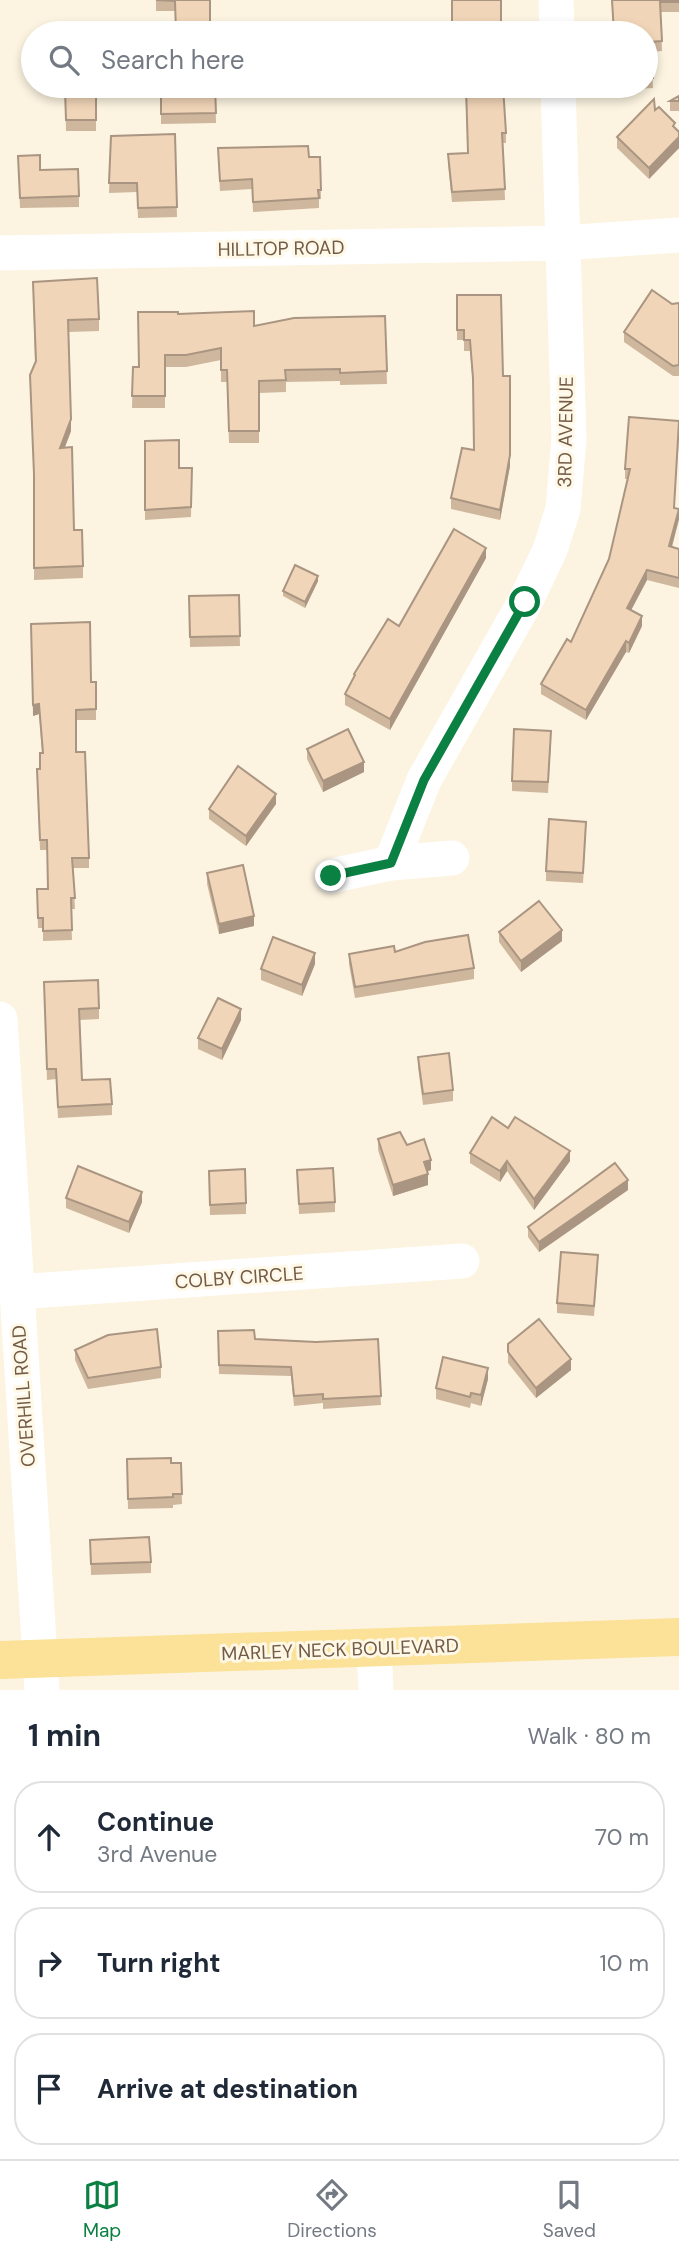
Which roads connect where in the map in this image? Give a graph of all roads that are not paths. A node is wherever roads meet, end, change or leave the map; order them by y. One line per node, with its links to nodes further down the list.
1 (556, 0): 2 (street)
2 (557, 21)
3 (558, 98): 5 (street, 3RD AVENUE)
4 (679, 235): 5 (street, HILLTOP ROAD)
5 (562, 243): 6 (street, HILLTOP ROAD); 8 (street, 3RD AVENUE)
6 (0, 253)
7 (452, 858): 8 (street)
8 (391, 863): 9 (street)
9 (331, 876)
10 (0, 1019): 12 (street, OVERHILL ROAD)
11 (462, 1261): 12 (street, COLBY CIRCLE)
12 (16, 1292): 16 (street, OVERHILL ROAD)
13 (679, 1637): 14 (main road, MARLEY NECK BOULEVARD)
14 (374, 1648): 16 (main road, MARLEY NECK BOULEVARD); 17 (street)
15 (0, 1660): 16 (main road, MARLEY NECK BOULEVARD)
16 (40, 1674)
17 (376, 1690)

